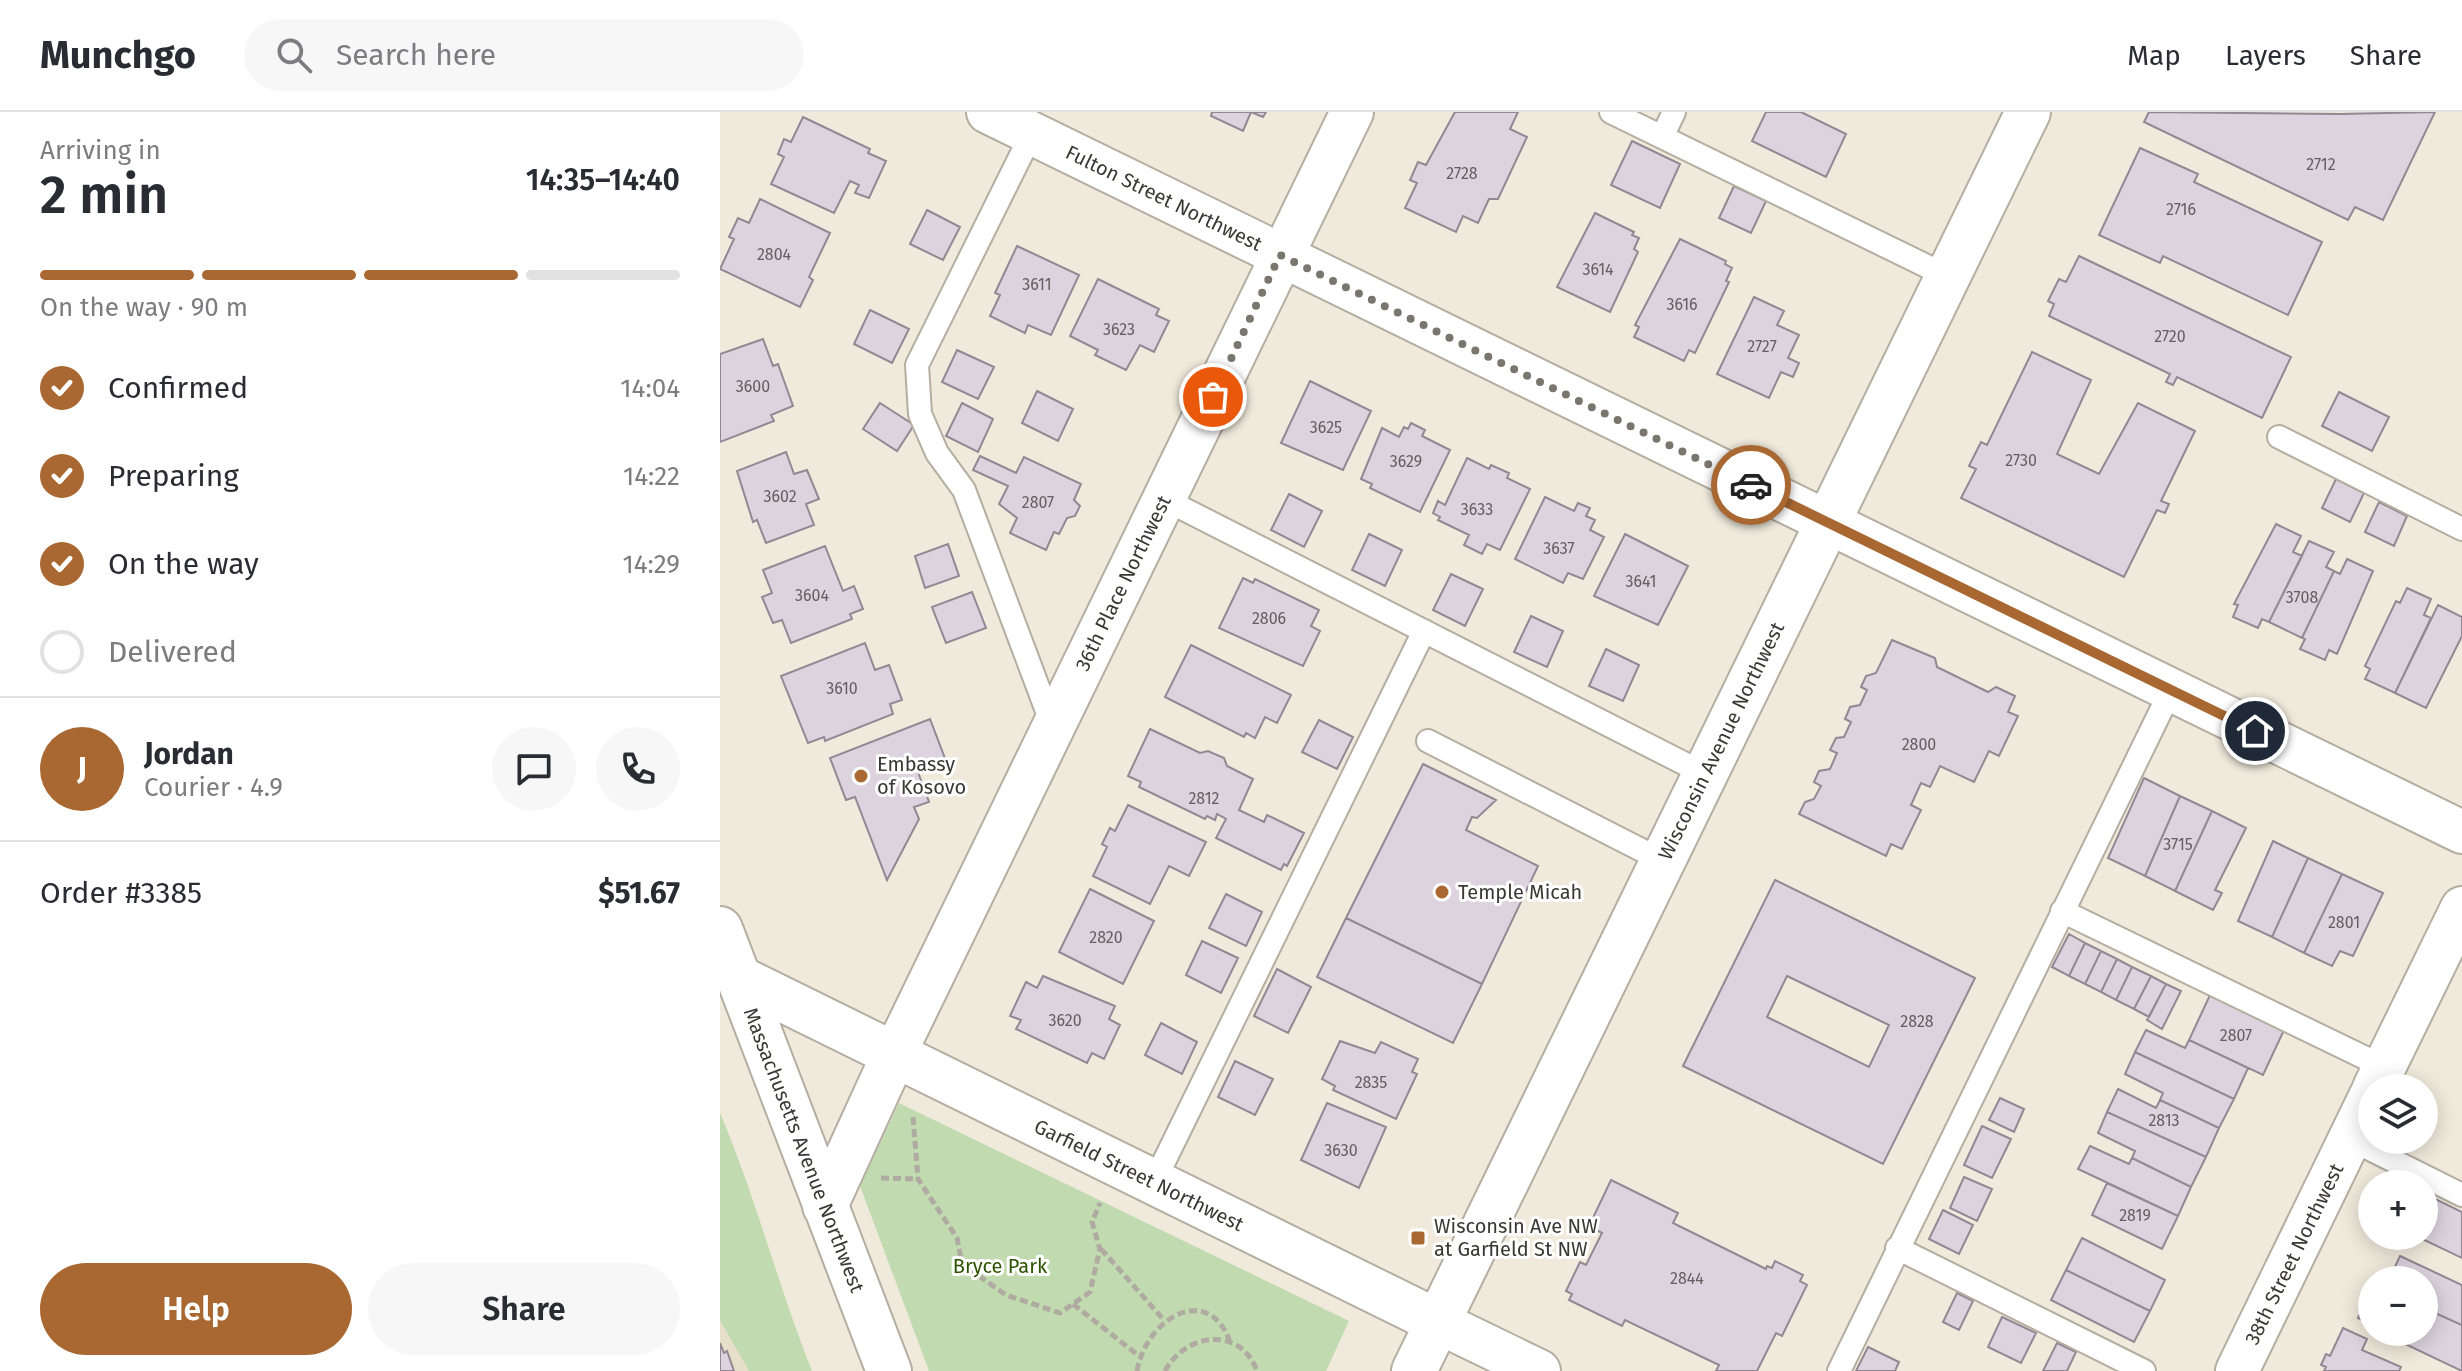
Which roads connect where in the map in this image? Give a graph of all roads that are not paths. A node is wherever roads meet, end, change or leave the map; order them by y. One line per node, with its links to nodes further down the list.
1 (988, 112): 6 (street, Fulton Street Northwest)
2 (1352, 112): 8 (street, 36th Place Northwest)
3 (1611, 112): 7 (lane)
4 (1674, 112): 7 (lane)
5 (2028, 112): 9 (main road, Wisconsin Avenue Northwest)
6 (1032, 133): 8 (street, Fulton Street Northwest); 16 (lane)
7 (1662, 137): 9 (lane)
8 (1280, 255): 11 (street, 36th Place Northwest); 12 (street, Fulton Street Northwest)
9 (1947, 276): 12 (main road, Wisconsin Avenue Northwest)
10 (2279, 437): 13 (lane)
11 (1164, 499): 14 (lane); 16 (street, 36th Place Northwest)
12 (1827, 522): 15 (street, Fulton Street Northwest); 18 (main road, Wisconsin Avenue Northwest)
13 (2462, 529)
14 (1424, 631): 18 (lane); 30 (lane)
15 (2171, 690): 19 (street, Fulton Street Northwest); 22 (lane)
16 (1053, 729): 25 (street, 36th Place Northwest)
17 (1428, 741): 20 (lane)
18 (1705, 774): 20 (main road, Wisconsin Avenue Northwest)
19 (2462, 832)
20 (1663, 861): 34 (main road, Wisconsin Avenue Northwest)
21 (2462, 908): 27 (street, 38th Street Northwest)
22 (2062, 911): 26 (lane); 33 (lane)
23 (720, 929): 24 (main road, Massachusetts Avenue Northwest)
24 (739, 978): 25 (main road, Garfield Street Northwest); 32 (main road, Massachusetts Avenue Northwest)
25 (894, 1055): 30 (main road, Garfield Street Northwest); 32 (main road)
26 (2361, 1074)
27 (2381, 1074)
28 (2358, 1122): 29 (street, 38th Street Northwest)
29 (2350, 1139): 31 (lane); 35 (street, 38th Street Northwest)
30 (1154, 1182): 34 (main road, Garfield Street Northwest)
31 (2462, 1195)
32 (825, 1206): 36 (main road, Massachusetts Avenue Northwest)
33 (1897, 1248): 39 (lane); 40 (lane)
34 (1438, 1322): 37 (main road, Wisconsin Avenue Northwest); 38 (street, Garfield Street Northwest)
35 (2250, 1367)
36 (889, 1371)
37 (1414, 1371)
38 (1539, 1371)
39 (1839, 1371)
40 (2144, 1371)

